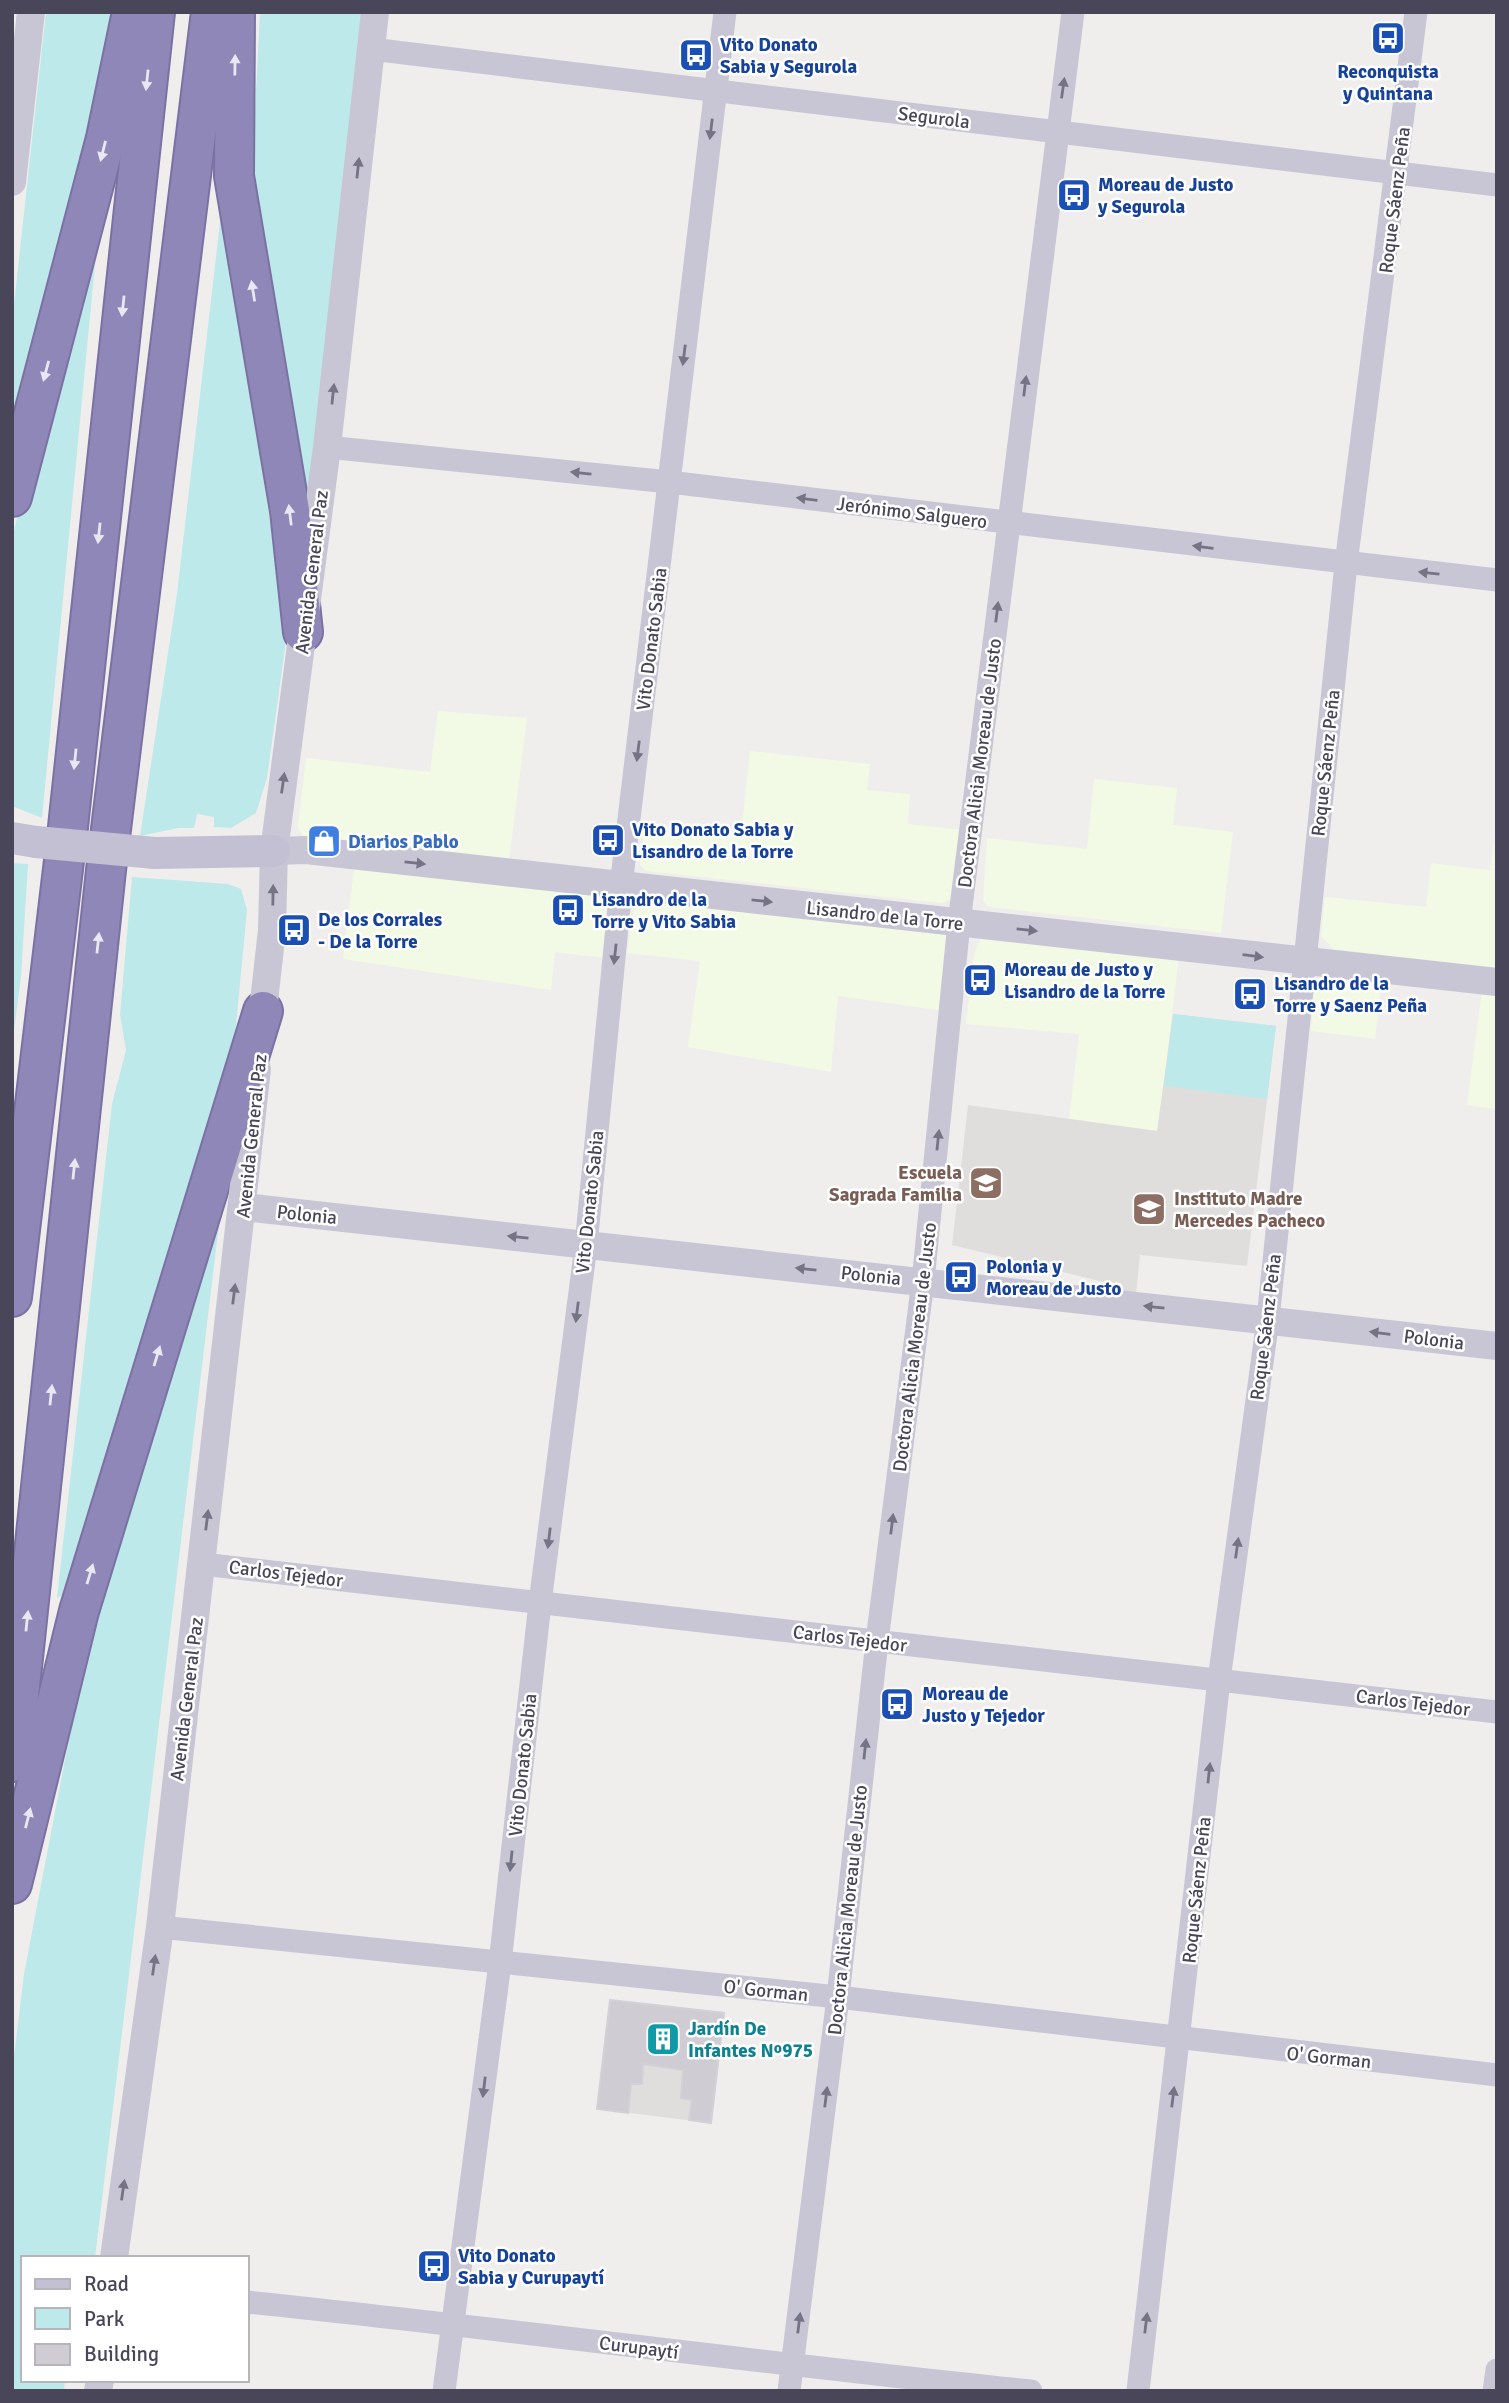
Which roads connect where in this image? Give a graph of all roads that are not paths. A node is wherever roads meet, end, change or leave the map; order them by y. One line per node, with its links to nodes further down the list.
1 (31, 12): 14 (street)
2 (132, 12): 18 (highway, one-way to 18)
3 (155, 12): 33 (highway, one-way to 33)
4 (211, 12): 41 (highway, one-way to 4)
5 (236, 12): 22 (highway, one-way to 5)
6 (375, 12): 10 (street, Avenida General Paz)
7 (725, 12): 11 (street, Vito Donato Sabia)
8 (1073, 12): 12 (street, Doctora Alicia Moreau de Justo, one-way to 8)
9 (1416, 12): 13 (street, Roque Sáenz Peña)
10 (371, 49): 11 (street, Segurola); 16 (street, Avenida General Paz, one-way to 10)
11 (715, 91): 12 (street, Segurola); 17 (street, Vito Donato Sabia, one-way to 17)
12 (1057, 132): 13 (street, Segurola); 19 (street, Doctora Alicia Moreau de Justo, one-way to 12)
13 (1398, 170): 15 (street, Segurola); 20 (street, Roque Sáenz Peña)
14 (12, 182)
15 (1497, 184)
16 (327, 447): 17 (street, Jerónimo Salguero, one-way to 16); 22 (street, Avenida General Paz)
17 (669, 482): 19 (street, Jerónimo Salguero, one-way to 17); 25 (street, Vito Donato Sabia, one-way to 25)
18 (12, 497)
19 (1008, 523): 20 (street, Jerónimo Salguero, one-way to 19); 26 (street, Doctora Alicia Moreau de Justo, one-way to 19)
20 (1346, 564): 21 (street, Jerónimo Salguero, one-way to 20); 27 (street, Roque Sáenz Peña)
21 (1497, 580)
22 (303, 632): 24 (street, Avenida General Paz, one-way to 22)
23 (24, 840): 24 (main road, bridge)
24 (274, 850): 25 (street, Lisandro de la Torre, one-way to 25); 29 (street, Avenida General Paz, one-way to 24)
25 (621, 886): 26 (street, Lisandro de la Torre, one-way to 26); 31 (street, Vito Donato Sabia, one-way to 31)
26 (960, 923): 27 (street, Lisandro de la Torre, one-way to 27); 32 (street, Doctora Alicia Moreau de Justo, one-way to 26)
27 (1304, 962): 28 (street, Lisandro de la Torre); 34 (street, Roque Sáenz Peña)
28 (1497, 982)
29 (263, 1011): 30 (street, Avenida General Paz); 42 (highway, one-way to 29)
30 (244, 1206): 31 (street, Polonia, one-way to 30); 36 (street, Avenida General Paz, one-way to 30)
31 (586, 1245): 32 (street, Polonia, one-way to 31); 37 (street, Vito Donato Sabia, one-way to 37)
32 (923, 1281): 34 (street, Polonia, one-way to 32); 38 (street, Doctora Alicia Moreau de Justo, one-way to 32)
33 (12, 1297)
34 (1268, 1320): 35 (street, Polonia, one-way to 34); 39 (street, Roque Sáenz Peña, one-way to 34)
35 (1497, 1346)
36 (202, 1563): 37 (street, Carlos Tejedor); 43 (street, Avenida General Paz)
37 (540, 1603): 38 (street, Carlos Tejedor); 44 (street, Vito Donato Sabia, one-way to 44)
38 (877, 1641): 39 (street, Carlos Tejedor); 45 (street, Doctora Alicia Moreau de Justo, one-way to 38)
39 (1219, 1680): 40 (street, Carlos Tejedor); 46 (street, Roque Sáenz Peña, one-way to 39)
40 (1497, 1712)
41 (12, 1762)
42 (12, 1884)
43 (160, 1927): 44 (street, O' Gorman); 48 (street, Avenida General Paz, one-way to 43)
44 (500, 1963): 45 (street, O' Gorman); 50 (street, Vito Donato Sabia, one-way to 50)
45 (838, 1997): 46 (street, O' Gorman); 51 (street, Doctora Alicia Moreau de Justo, one-way to 45)
46 (1180, 2040): 47 (street, O' Gorman); 56 (street, Roque Sáenz Peña, one-way to 46)
47 (1497, 2075)
48 (114, 2256)
49 (248, 2302): 50 (street, Curupaytí)
50 (451, 2323): 51 (street, Curupaytí); 53 (street, Vito Donato Sabia)
51 (794, 2367): 54 (street, Doctora Alicia Moreau de Justo); 55 (street, Curupaytí)
52 (1497, 2371): 57 (street)
53 (444, 2391)
54 (789, 2391)
55 (1031, 2391)
56 (1138, 2391)
57 (1494, 2391)

